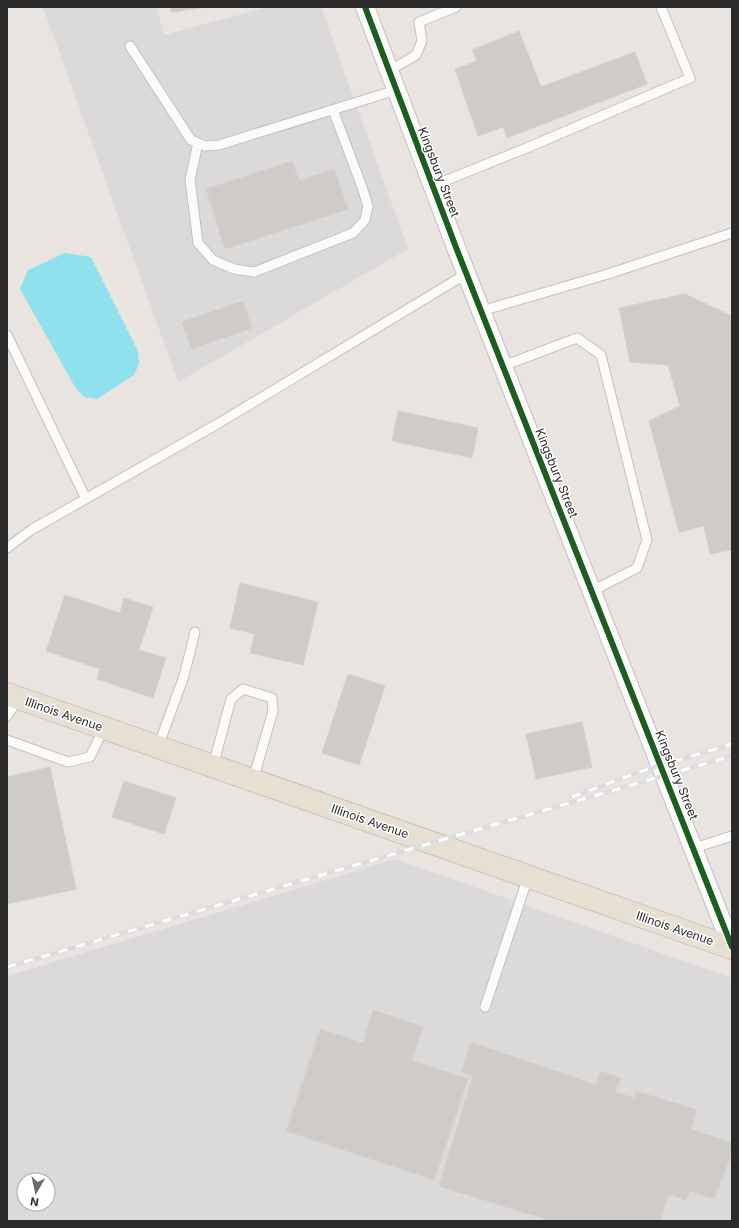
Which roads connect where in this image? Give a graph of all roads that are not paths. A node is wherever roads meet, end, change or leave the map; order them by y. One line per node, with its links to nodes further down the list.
1 (365, 7): 5 (street, Kingsbury Street)
2 (456, 7): 5 (lane)
3 (661, 7): 9 (lane)
4 (130, 46): 8 (lane)
5 (389, 71): 6 (street, Kingsbury Street)
6 (396, 90): 7 (lane); 9 (street, Kingsbury Street)
7 (333, 110): 8 (lane); 8 (lane)
8 (198, 143)
9 (432, 186): 11 (street, Kingsbury Street)
10 (732, 233): 12 (lane)
11 (466, 274): 12 (street, Kingsbury Street); 15 (lane)
12 (481, 311): 14 (street, Kingsbury Street)
13 (7, 335): 15 (lane)
14 (503, 366): 17 (street, Kingsbury Street); 17 (lane)
15 (86, 499): 16 (lane)
16 (7, 548)
17 (592, 591): 26 (street, Kingsbury Street)
18 (195, 632): 22 (lane)
19 (11, 703): 20 (main road, Illinois Avenue)
20 (104, 728): 21 (lane); 22 (main road, Illinois Avenue)
21 (7, 740)
22 (158, 747): 23 (main road, Illinois Avenue)
23 (213, 766): 24 (main road, Illinois Avenue); 24 (lane)
24 (253, 780): 27 (main road, Illinois Avenue)
25 (732, 836): 26 (lane)
26 (694, 848): 28 (street, Kingsbury Street)
27 (528, 877): 28 (main road, Illinois Avenue); 29 (lane)
28 (732, 947)
29 (485, 1007)

